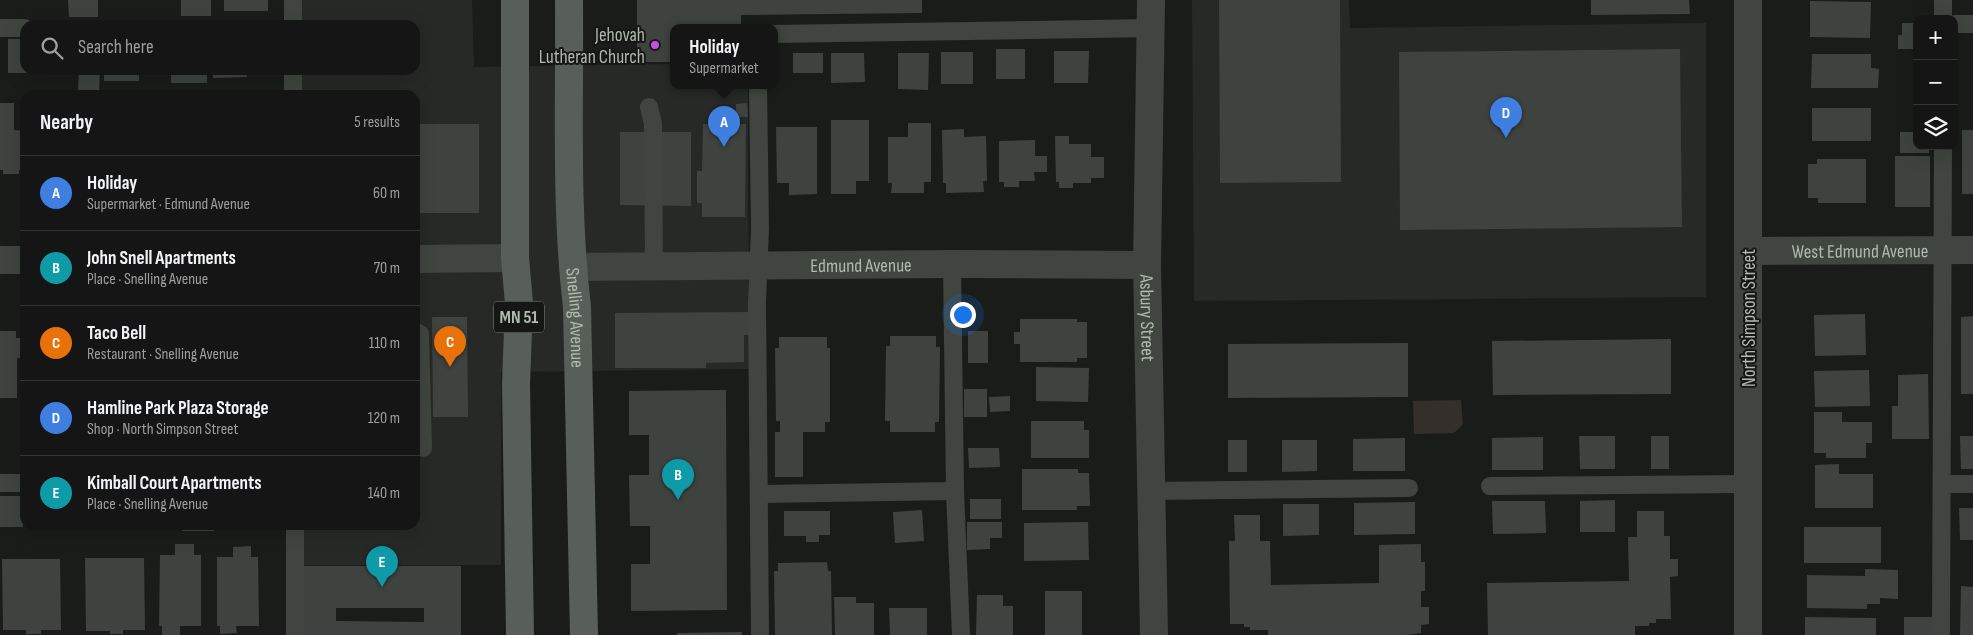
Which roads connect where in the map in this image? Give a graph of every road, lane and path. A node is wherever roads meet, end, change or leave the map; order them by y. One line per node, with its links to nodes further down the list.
1 (293, 0): 8 (lane)
2 (515, 0): 23 (main road, MN 51)
3 (569, 0): 30 (main road, Snelling Avenue)
4 (1151, 0): 13 (street, Asbury Street)
5 (1748, 0): 22 (street, North Simpson Street)
6 (1943, 0): 7 (lane)
7 (1943, 15)
8 (293, 20)
9 (1958, 24): 10 (lane)
10 (1973, 24)
11 (0, 28): 12 (lane)
12 (20, 28)
13 (1152, 28): 14 (lane); 28 (street, Asbury Street)
14 (778, 34)
15 (293, 75): 17 (lane)
16 (758, 89): 29 (lane)
17 (293, 90)
18 (649, 108): 31 (lane)
19 (1943, 150): 20 (lane)
20 (1943, 250): 21 (street, West Edmund Avenue); 22 (street, West Edmund Avenue); 37 (lane)
21 (1973, 250)
22 (1748, 251): 36 (street, North Simpson Street)
23 (515, 258): 24 (street); 46 (main road, MN 51)
24 (420, 259)
25 (0, 260): 26 (street)
26 (20, 260)
27 (952, 264): 28 (street, Edmund Avenue); 29 (street, Edmund Avenue); 41 (lane)
28 (1147, 264): 42 (street, Asbury Street)
29 (759, 266): 31 (street, Edmund Avenue); 43 (lane)
30 (573, 267): 31 (street, Edmund Avenue); 47 (main road, Snelling Avenue)
31 (654, 267)
32 (420, 334): 33 (lane)
33 (423, 448)
34 (20, 483): 35 (lane)
35 (0, 484)
36 (1748, 484): 39 (lane); 51 (street, North Simpson Street)
37 (1943, 484): 38 (lane); 52 (lane)
38 (1973, 484)
39 (1490, 486)
40 (1409, 488): 42 (lane)
41 (955, 491): 43 (lane); 49 (lane)
42 (1150, 491): 50 (street, Asbury Street)
43 (759, 494): 48 (lane)
44 (294, 530): 45 (lane)
45 (295, 635)
46 (520, 635)
47 (584, 635)
48 (760, 635)
49 (961, 635)
50 (1154, 635)
51 (1748, 635)
52 (1941, 635)

